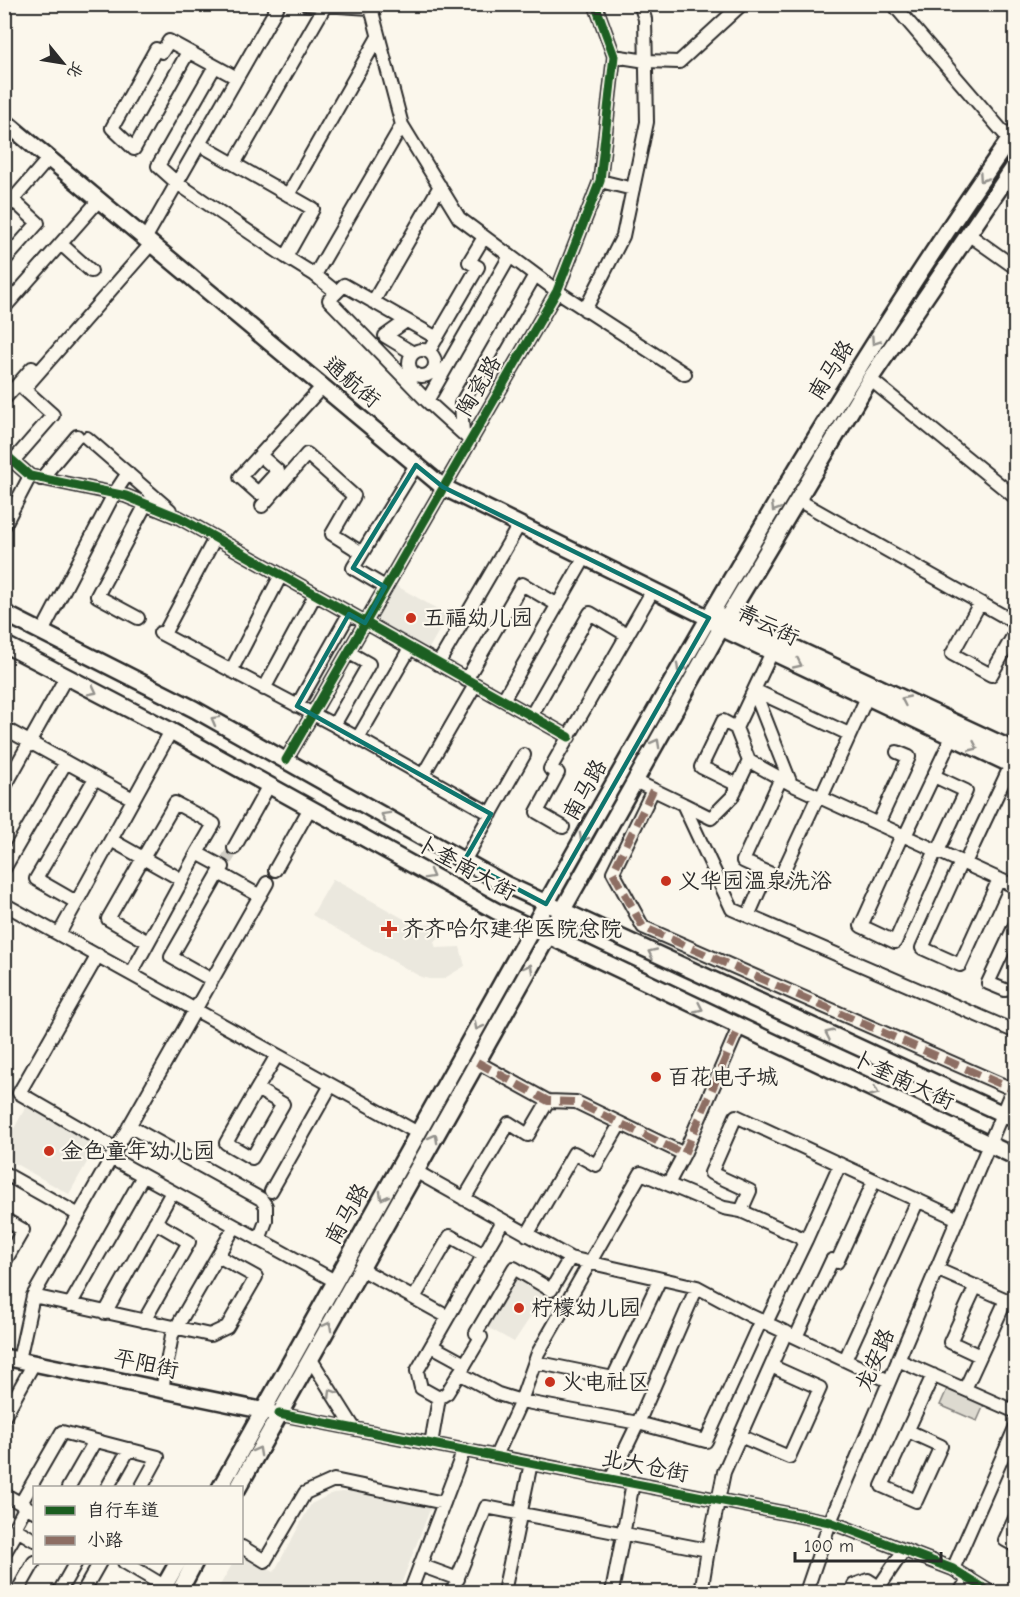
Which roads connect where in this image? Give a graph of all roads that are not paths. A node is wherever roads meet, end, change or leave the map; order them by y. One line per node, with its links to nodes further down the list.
1 (279, 4): 14 (street)
2 (306, 4): 7 (street)
3 (595, 4): 11 (street, 陶瓷路)
4 (640, 4): 12 (street)
5 (742, 4): 12 (street)
6 (893, 4): 17 (street)
7 (325, 6): 8 (street); 20 (street)
8 (370, 6): 9 (street)
9 (378, 38): 16 (street); 26 (street)
10 (188, 52): 10 (street); 13 (street)
11 (614, 56): 12 (street); 22 (street, 陶瓷路)
12 (646, 61): 25 (street)
13 (215, 66): 14 (street); 23 (street)
14 (237, 78): 18 (street)
15 (4, 121): 19 (main road, 通航街)
16 (402, 125): 24 (street); 38 (street)
17 (1013, 138): 83 (main road, 南马路, one-way to 83)
18 (199, 144): 20 (street); 23 (street)
19 (49, 158): 27 (main road, 通航街); 28 (street)
20 (234, 164): 26 (street)
21 (1016, 164): 29 (main road, 南马路)
22 (600, 181): 25 (street); 40 (street, 陶瓷路)
23 (177, 183): 31 (street); 34 (street)
24 (440, 186): 30 (street); 43 (street)
25 (633, 189): 44 (street)
26 (288, 195): 34 (street)
27 (99, 200): 31 (main road, 通航街); 32 (street)
28 (9, 205): 35 (street)
29 (968, 234): 36 (street); 51 (main road, 南马路)
30 (484, 237): 33 (street); 46 (street)
31 (148, 241): 52 (street); 53 (main road, 通航街)
32 (61, 244): 37 (street); 42 (street)
33 (510, 256): 39 (street); 54 (street)
34 (286, 257): 38 (street)
35 (4, 261)
36 (1016, 268)
37 (91, 271)
38 (315, 275): 41 (street)
39 (535, 275): 40 (street); 56 (street)
40 (557, 291): 44 (street); 56 (street, 陶瓷路)
41 (336, 292): 43 (street); 54 (street)
42 (6, 302)
43 (373, 302): 45 (street)
44 (585, 310): 49 (street)
45 (406, 321): 46 (street); 48 (street)
46 (437, 338): 47 (street)
47 (429, 351): 48 (street); 50 (street)
48 (413, 352): 50 (street)
49 (685, 374)
50 (417, 375): 54 (street)
51 (870, 379): 64 (street); 65 (main road, 南马路)
52 (21, 387): 55 (street); 58 (street)
53 (322, 387): 57 (street); 59 (main road, 通航街)
54 (430, 397): 56 (street)
55 (4, 399)
56 (467, 436): 62 (street, 陶瓷路)
57 (261, 456)
58 (9, 457): 61 (street)
59 (416, 465): 62 (main road, 通航街); 72 (street)
60 (128, 473): 61 (street); 63 (street); 68 (street)
61 (35, 478): 63 (street); 70 (street)
62 (443, 487): 69 (main road, 通航街); 75 (street, 陶瓷路)
63 (114, 494): 66 (street); 87 (street)
64 (1016, 498)
65 (798, 500): 78 (street); 83 (main road, 南马路)
66 (146, 504): 68 (street); 82 (street)
67 (262, 506): 72 (street)
68 (180, 518): 71 (street)
69 (519, 525): 73 (main road, 通航街); 93 (street)
70 (4, 526)
71 (215, 538): 74 (street); 94 (street)
72 (362, 553): 75 (street)
73 (585, 557): 76 (main road, 通航街); 79 (street)
74 (281, 576): 77 (street); 94 (street)
75 (385, 587): 84 (street, 陶瓷路)
76 (653, 590): 83 (main road, 通航街); 88 (street)
77 (315, 595): 81 (street); 97 (street)
78 (980, 603): 85 (street); 86 (street)
79 (558, 605): 96 (street); 100 (street)
80 (4, 613): 87 (main road, 卜奎南大街)
81 (350, 614): 84 (street); 101 (street)
82 (138, 618)
83 (719, 621): 92 (main road, 青云街); 117 (main road, 青云街, one-way to 83); 122 (main road, 南马路, one-way to 83); 154 (main road, 南马路, one-way to 154)
84 (365, 623): 90 (street); 91 (street, 陶瓷路)
85 (1016, 623)
86 (1016, 631)
87 (42, 632): 115 (main road, 卜奎南大街, one-way to 87)
88 (627, 635): 103 (street); 109 (street)
89 (4, 644): 95 (main road, 卜奎南大街)
90 (410, 648): 93 (street); 111 (street)
91 (348, 652): 102 (street, 陶瓷路); 104 (street)
92 (772, 652): 98 (street); 99 (main road, 青云街, one-way to 99)
93 (438, 664): 96 (street)
94 (231, 670): 97 (street)
95 (66, 677): 107 (main road, 卜奎南大街, one-way to 107); 112 (street)
96 (470, 682): 100 (street); 119 (street)
97 (264, 689): 101 (street)
98 (754, 690): 106 (street); 108 (street); 123 (street)
99 (867, 697): 108 (street); 110 (main road, 青云街)
100 (503, 700): 103 (street)
101 (297, 706): 102 (street)
102 (313, 712): 104 (street); 115 (street, 陶瓷路)
103 (531, 716): 109 (street)
104 (334, 724): 111 (street)
105 (4, 728): 112 (street)
106 (736, 728): 116 (street); 125 (street)
107 (171, 731): 124 (main road, 卜奎南大街); 129 (street)
108 (849, 734): 128 (street)
109 (569, 737): 134 (street)
110 (952, 737): 117 (main road, 青云街, one-way to 117); 120 (street)
111 (358, 738): 119 (street)
112 (30, 742): 118 (street); 126 (street)
113 (897, 752): 133 (street)
114 (524, 754): 132 (street)
115 (286, 760): 141 (main road, 卜奎南大街, one-way to 115)
116 (749, 761): 123 (street); 125 (street)
117 (1014, 761): 142 (street)
118 (66, 762): 121 (street); 144 (street)
119 (423, 775): 132 (street)
120 (934, 776): 135 (street); 138 (street)
121 (95, 778): 129 (street); 152 (street)
122 (635, 781): 127 (street); 155 (main road, 南马路)
123 (786, 781): 128 (street); 146 (street)
124 (269, 785): 131 (main road, 卜奎南大街); 137 (street)
125 (738, 785): 130 (street)
126 (4, 788)
127 (653, 790): 130 (street); 172 (street)
128 (819, 797): 133 (street); 146 (street)
129 (133, 799): 136 (street)
130 (683, 804): 156 (street)
131 (310, 808): 145 (street); 158 (main road, 卜奎南大街, one-way to 158)
132 (491, 814): 141 (street)
133 (878, 824): 135 (street)
134 (563, 827)
135 (904, 836): 138 (street); 138 (street)
136 (111, 840): 140 (street); 152 (street)
137 (234, 848)
138 (937, 851): 142 (street)
139 (197, 853): 140 (street); 143 (street); 148 (street)
140 (143, 858): 148 (street); 161 (street)
141 (464, 861): 154 (main road, 卜奎南大街)
142 (963, 863): 147 (street); 147 (street)
143 (223, 867): 151 (street); 164 (street)
144 (4, 869)
145 (275, 870)
146 (767, 873): 156 (street)
147 (999, 879): 150 (street)
148 (182, 880): 161 (street)
149 (267, 883): 151 (street)
150 (1016, 886)
151 (260, 896): 164 (street)
152 (76, 902): 159 (street)
153 (4, 904): 159 (street)
154 (546, 904): 155 (main road, 卜奎南大街); 158 (main road, 南马路)
155 (561, 911): 160 (main road, 南马路); 175 (main road, 卜奎南大街, one-way to 155)
156 (748, 916): 168 (street)
157 (1016, 923): 165 (street)
158 (532, 929): 160 (main road, 卜奎南大街); 178 (main road, 南马路, one-way to 178)
159 (59, 934): 162 (street)
160 (547, 936): 167 (main road, 卜奎南大街, one-way to 167); 170 (main road, 南马路, one-way to 160)
161 (148, 942): 163 (street)
162 (98, 956): 163 (street); 180 (street)
163 (131, 974): 166 (street)
164 (212, 980): 166 (street)
165 (1005, 990)
166 (195, 1010): 169 (street); 177 (street)
167 (739, 1028): 179 (main road, 卜奎南大街, one-way to 179); 181 (street)
168 (1016, 1032)
169 (277, 1054): 171 (street); 173 (street)
170 (477, 1062): 174 (street); 184 (main road, 南马路, one-way to 170)
171 (331, 1085): 178 (street); 189 (street)
172 (1014, 1086): 175 (street, 龙安路)
173 (257, 1089): 173 (street)
174 (548, 1101): 176 (street); 191 (street)
175 (1008, 1117): 179 (street, 龙安路)
176 (620, 1124): 181 (street); 200 (street)
177 (129, 1126): 180 (street); 201 (street)
178 (418, 1133): 211 (main road, 南马路, one-way to 211)
179 (988, 1145): 182 (main road, 卜奎南大街); 196 (street, 龙安路)
180 (114, 1154): 186 (street); 194 (street)
181 (684, 1155): 188 (street)
182 (1016, 1157)
183 (840, 1164): 192 (street); 193 (street); 202 (street)
184 (415, 1171): 191 (street); 208 (main road, 南马路)
185 (4, 1173): 194 (street)
186 (143, 1176): 190 (street); 217 (street)
187 (874, 1181): 223 (street)
188 (668, 1184): 193 (street); 207 (street)
189 (271, 1191)
190 (172, 1192): 198 (street); 199 (street)
191 (464, 1199): 197 (street)
192 (918, 1200): 196 (street); 228 (street)
193 (741, 1211): 202 (street)
194 (79, 1215): 214 (street)
195 (4, 1219): 206 (street)
196 (958, 1219): 209 (street, 龙安路)
197 (503, 1221): 200 (street); 203 (street)
198 (155, 1222): 218 (street); 220 (street)
199 (235, 1226): 201 (street); 204 (street)
200 (527, 1234): 205 (street)
201 (259, 1240): 211 (street)
202 (806, 1240): 221 (street)
203 (483, 1255): 215 (street); 219 (street)
204 (218, 1256): 222 (street); 222 (street)
205 (570, 1258): 207 (street); 232 (street)
206 (4, 1263)
207 (590, 1263): 210 (street); 230 (street)
208 (361, 1269): 215 (street); 226 (main road, 南马路, one-way to 208)
209 (936, 1269): 213 (street); 229 (street, 龙安路)
210 (660, 1279): 212 (street); 230 (street)
211 (335, 1281): 239 (main road, 南马路)
212 (698, 1287): 221 (street); 243 (street)
213 (976, 1287): 216 (street); 225 (street)
214 (33, 1296): 217 (street); 227 (street)
215 (414, 1298): 219 (street)
216 (1011, 1302): 225 (street)
217 (70, 1305): 218 (street)
218 (105, 1313): 220 (street)
219 (448, 1317): 224 (street)
220 (144, 1321): 222 (street)
221 (763, 1322): 223 (street); 243 (street)
222 (176, 1329): 236 (street)
223 (791, 1335): 228 (street); 231 (street)
224 (432, 1346): 232 (street); 237 (street)
225 (981, 1356): 235 (street)
226 (310, 1358): 241 (main road, 南马路); 245 (street, one-way to 226)
227 (19, 1360): 236 (main road, 平阳街); 242 (street)
228 (845, 1360): 234 (street)
229 (898, 1360): 233 (street); 234 (street, 龙安路)
230 (535, 1362): 238 (street)
231 (771, 1366): 247 (street); 247 (street)
232 (462, 1369): 237 (street); 238 (street)
233 (933, 1375): 235 (street); 246 (street)
234 (889, 1381): 268 (street, 龙安路)
235 (965, 1389): 240 (street)
236 (162, 1390): 239 (main road, 平阳街)
237 (438, 1398): 249 (street)
238 (521, 1401): 243 (street); 252 (street)
239 (263, 1411): 241 (main road, 平阳街); 260 (main road, 南马路)
240 (1016, 1412)
241 (279, 1414): 245 (street, 北大仓街); 261 (main road, 南马路, one-way to 241)
242 (4, 1417)
243 (638, 1423): 254 (street)
244 (1016, 1426): 284 (street)
245 (354, 1428): 249 (street, 北大仓街)
246 (908, 1431): 246 (street)
247 (740, 1436): 263 (street)
248 (95, 1440): 250 (street); 256 (street); 257 (street)
249 (431, 1444): 251 (street, 北大仓街)
250 (129, 1449): 258 (street); 259 (street)
251 (464, 1450): 252 (street, 北大仓街); 264 (street)
252 (496, 1456): 253 (street, 北大仓街)
253 (531, 1463): 254 (street, 北大仓街); 266 (street)
254 (611, 1479): 255 (street, 北大仓街)
255 (633, 1483): 263 (street, 北大仓街); 270 (street)
256 (37, 1486)
257 (69, 1486)
258 (108, 1486)
259 (142, 1486)
260 (221, 1486)
261 (239, 1486)
262 (4, 1494): 265 (street)
263 (717, 1500): 268 (street, 北大仓街); 274 (street)
264 (444, 1503): 273 (street); 283 (street)
265 (27, 1507): 269 (street)
266 (520, 1513): 270 (street); 286 (street); 295 (street)
267 (1016, 1516): 272 (street)
268 (830, 1522): 275 (street, 北大仓街); 298 (street, 龙安路)
269 (18, 1530): 271 (street); 276 (street)
270 (623, 1533): 274 (street); 296 (street)
271 (33, 1539)
272 (1016, 1546)
273 (243, 1548)
274 (708, 1550): 297 (street)
275 (904, 1550): 284 (street, 北大仓街); 288 (street)
276 (4, 1554)
277 (33, 1564): 289 (street)
278 (74, 1564): 290 (street)
279 (99, 1564): 291 (street)
280 (126, 1564): 287 (street)
281 (176, 1564): 287 (main road)
282 (194, 1564): 292 (main road)
283 (420, 1565): 286 (street); 293 (street)
284 (953, 1569): 285 (street, 北大仓街)
285 (969, 1578): 300 (street); 301 (street, 北大仓街)
286 (458, 1579): 294 (street)
287 (163, 1589)
288 (883, 1590): 299 (street)
289 (17, 1593)
290 (59, 1593)
291 (83, 1593)
292 (179, 1593)
293 (410, 1593)
294 (453, 1593)
295 (504, 1593)
296 (612, 1593)
297 (700, 1593)
298 (806, 1593)
299 (852, 1593)
300 (960, 1593)
301 (990, 1593)

